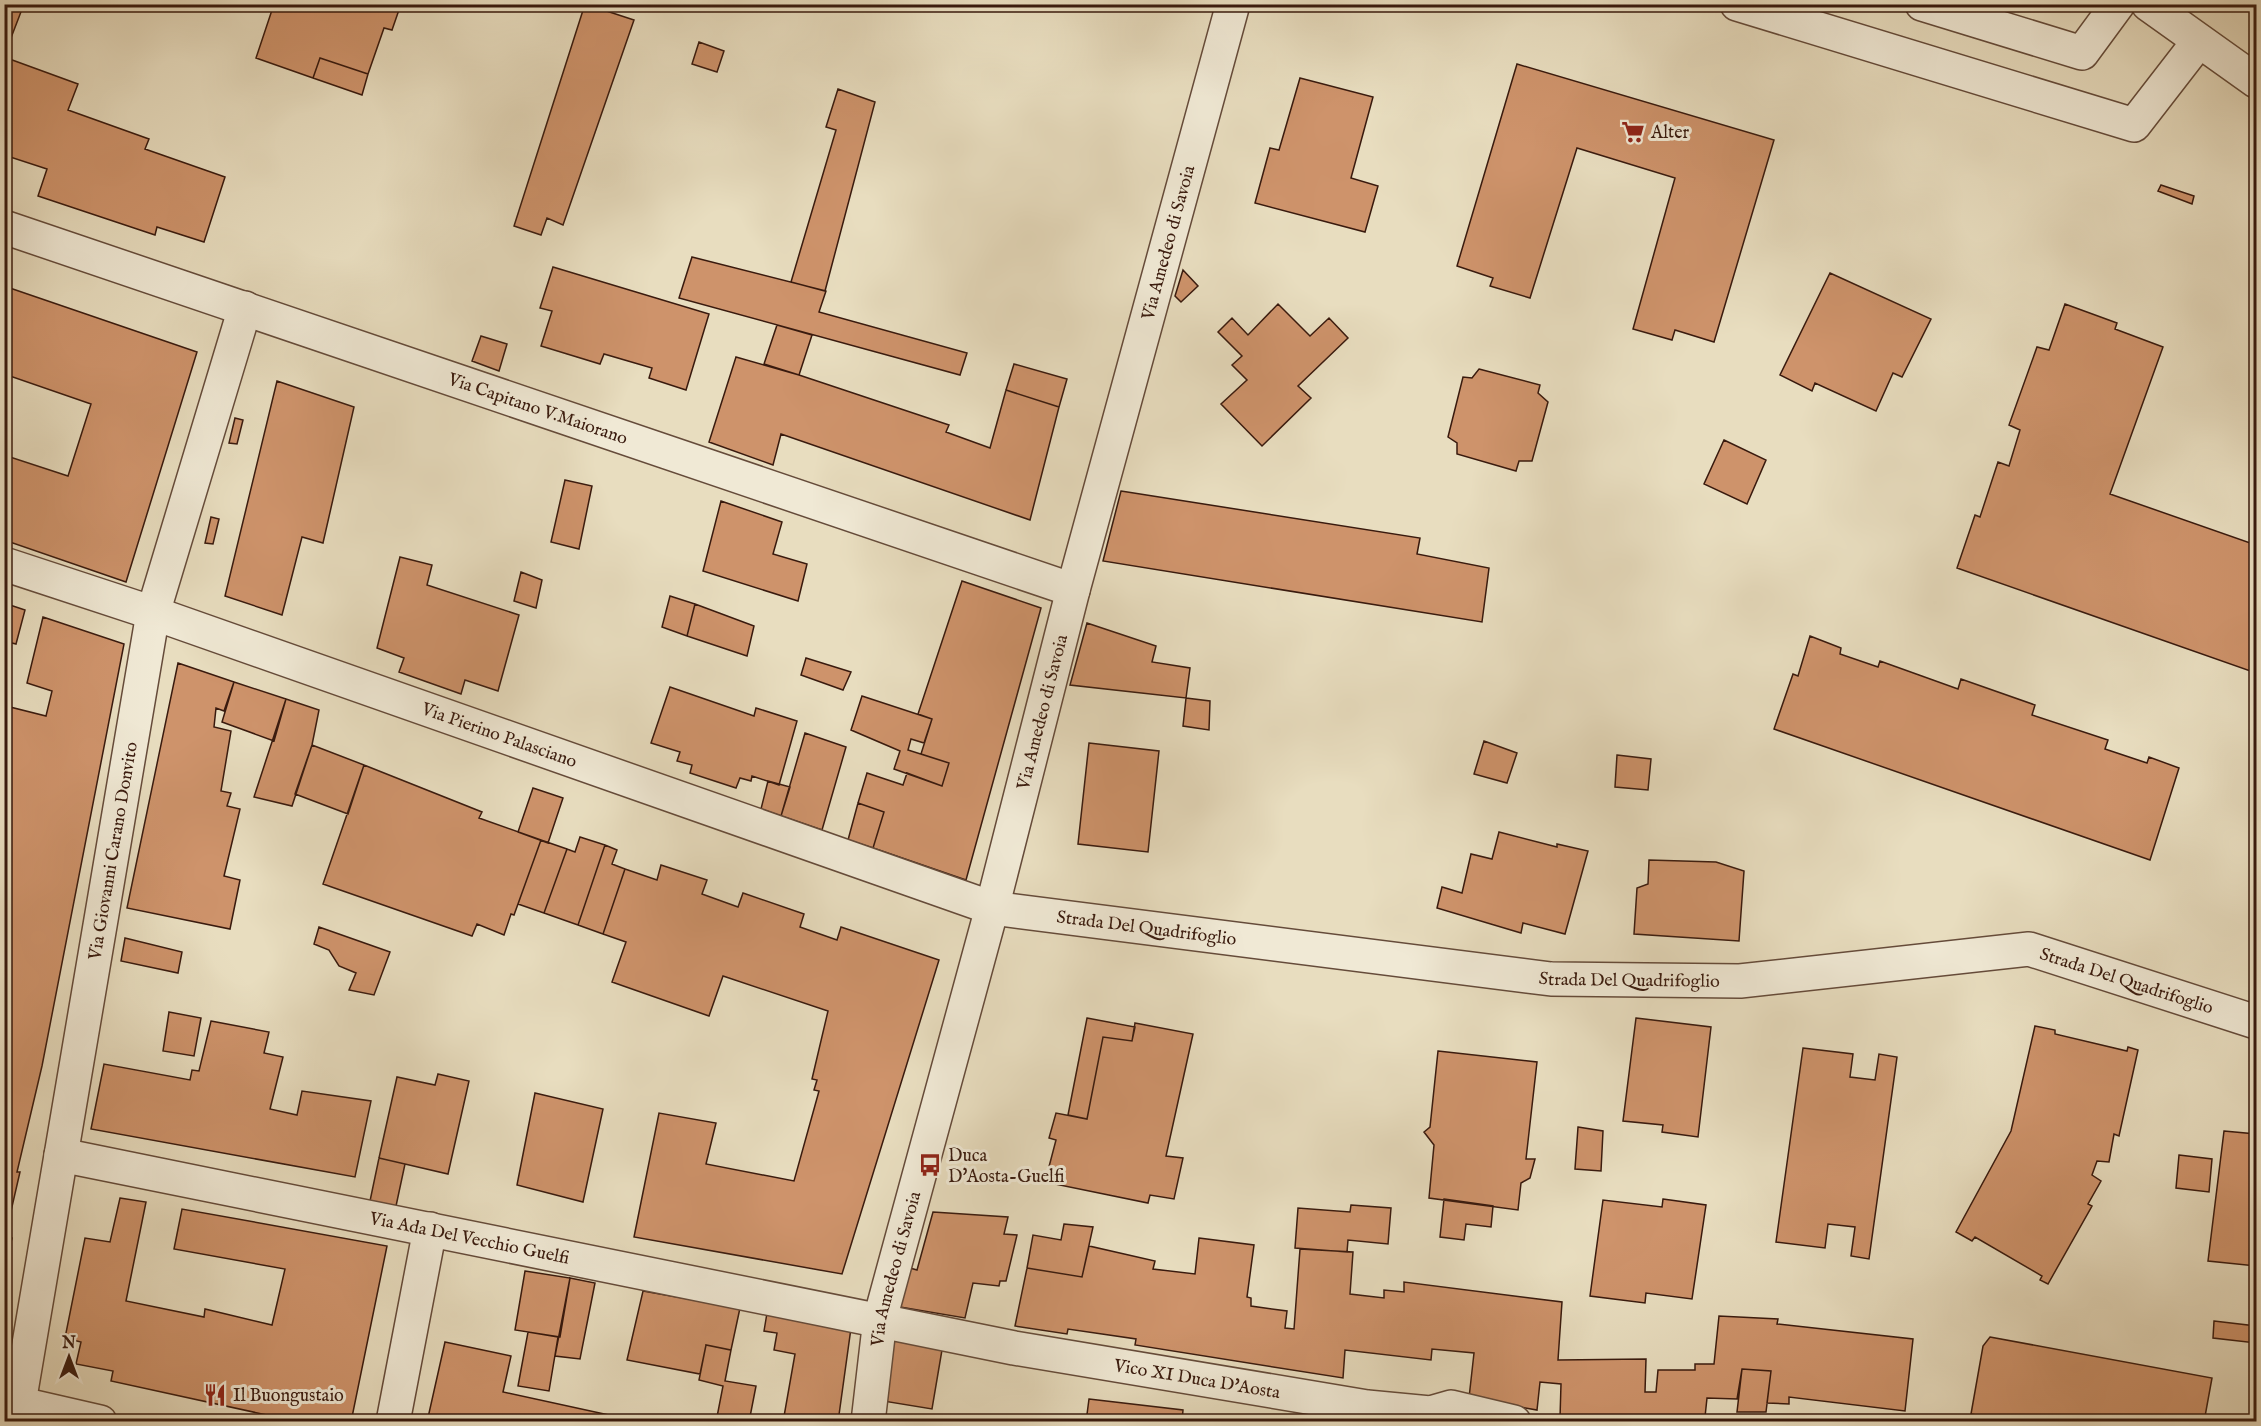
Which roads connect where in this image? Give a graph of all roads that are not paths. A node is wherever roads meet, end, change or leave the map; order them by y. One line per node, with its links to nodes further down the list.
1 (1233, 4): 11 (street, Via Amedeo di Savoia)
2 (1737, 4): 6 (street)
3 (1922, 4): 4 (street)
4 (2118, 4)
5 (2148, 4): 6 (street)
6 (2199, 41): 7 (street)
7 (2256, 81)
8 (4, 227): 9 (street, Via Capitano V.Maiorano)
9 (245, 308): 11 (street, Via Capitano V.Maiorano); 12 (street, Via Giovanni Carano Donvito)
10 (4, 564): 12 (street, Via Pierino Palasciano)
11 (1073, 590): 13 (street, Via Amedeo di Savoia)
12 (153, 613): 13 (street, Via Pierino Palasciano); 15 (street, Via Giovanni Carano Donvito)
13 (992, 908): 14 (street, Strada Del Quadrifoglio); 17 (street, Via Amedeo di Savoia)
14 (2256, 1022)
15 (61, 1155): 16 (street, Via Ada Del Vecchio Guelfi); 18 (street, Via Giovanni Carano Donvito)
16 (430, 1229): 17 (street, Via Ada Del Vecchio Guelfi); 20 (street)
17 (880, 1319): 21 (street, Via Amedeo di Savoia); 22 (street, Vico XI Duca D'Aosta)
18 (12, 1402): 19 (street)
19 (83, 1420)
20 (393, 1422)
21 (868, 1422)
22 (1514, 1422)

